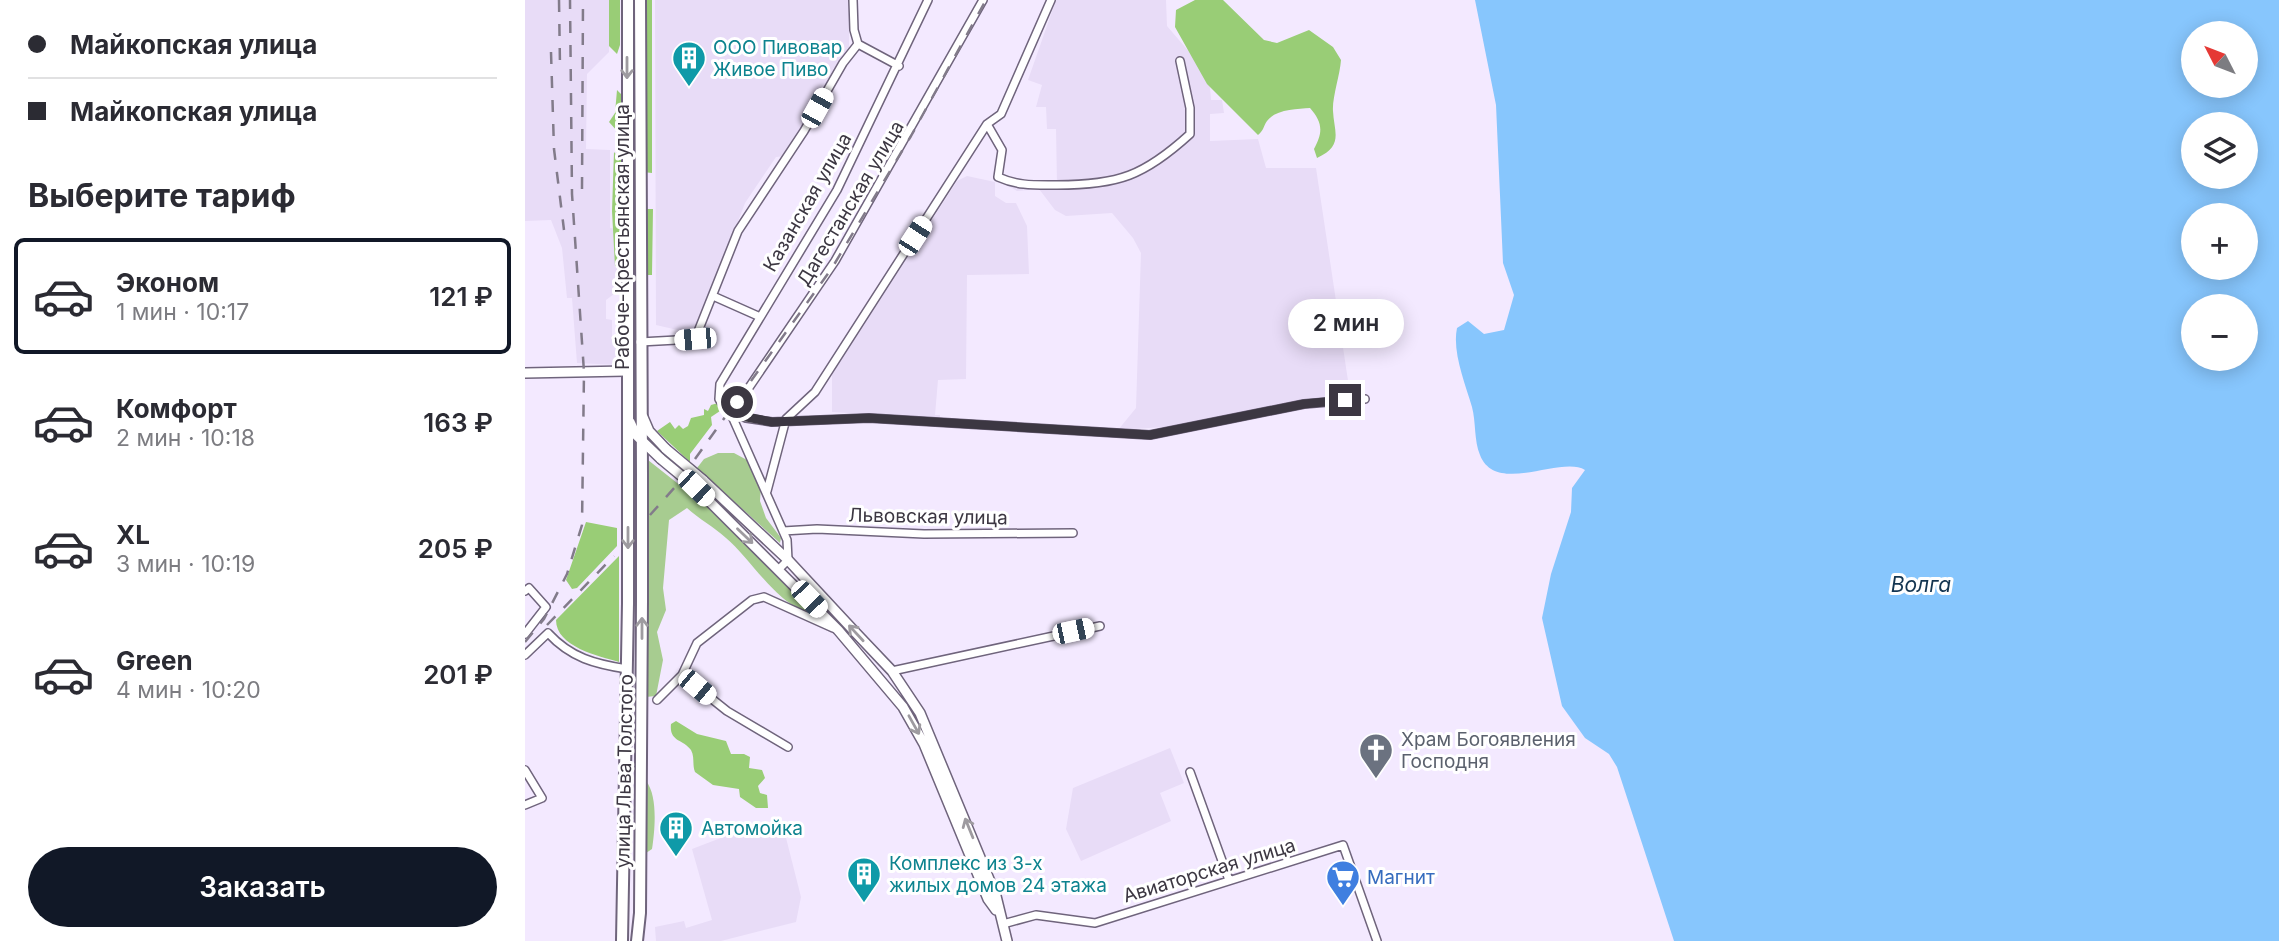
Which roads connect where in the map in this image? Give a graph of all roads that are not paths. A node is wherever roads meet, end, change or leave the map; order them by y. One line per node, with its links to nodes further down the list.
1 (628, 0): 14 (main road, Рабоче-Крестьянская улица, one-way to 14)
2 (639, 0): 13 (main road, Рабоче-Крестьянская улица)
3 (853, 0): 7 (street)
4 (928, 0): 9 (street, Казанская улица)
5 (983, 0): 17 (street, Дагестанская улица)
6 (1051, 0): 10 (street)
7 (858, 44): 9 (street); 11 (street)
8 (1180, 61): 10 (street)
9 (899, 66): 12 (street, Казанская улица)
10 (987, 124): 18 (street)
11 (713, 296): 12 (street); 13 (street)
12 (758, 316): 17 (street, Казанская улица)
13 (640, 342): 19 (main road, Рабоче-Крестьянская улица)
14 (626, 371): 15 (street); 19 (main road, Рабоче-Крестьянская улица)
15 (525, 373)
16 (1365, 399): 18 (street)
17 (731, 414): 18 (street); 25 (street, Казанская улица)
18 (786, 419): 25 (street)
19 (638, 434): 20 (street); 21 (main road, Рабоче-Крестьянская улица); 22 (main road, Рабоче-Крестьянская улица); 24 (street, bridge)
20 (658, 457): 21 (street); 24 (street, bridge)
21 (641, 459): 23 (main road, Рабоче-Крестьянская улица)
22 (628, 473): 35 (main road, улица Льва Толстого, one-way to 35, bridge)
23 (642, 474): 46 (main road, улица Льва Толстого, one-way to 23, bridge)
24 (699, 484): 28 (street); 29 (street, one-way to 29)
25 (767, 491): 26 (street, Казанская улица)
26 (783, 531): 27 (street, Львовская улица); 28 (street, Казанская улица)
27 (1073, 533)
28 (788, 560): 29 (street); 36 (street, one-way to 28)
29 (779, 568): 32 (street)
30 (525, 590): 33 (street)
31 (1100, 626): 36 (street)
32 (838, 630): 37 (street); 44 (street, one-way to 44)
33 (525, 634)
34 (525, 655): 35 (street)
35 (627, 669): 45 (main road, улица Льва Толстого)
36 (892, 671): 44 (street, one-way to 36)
37 (682, 675): 38 (street); 39 (street)
38 (657, 700)
39 (788, 747)
40 (525, 770): 42 (street)
41 (1190, 772): 43 (street)
42 (525, 805)
43 (1229, 880): 44 (street, Авиаторская улица); 48 (street, Авиаторская улица)
44 (1001, 920): 47 (street)
45 (622, 941)
46 (637, 941)
47 (1007, 941)
48 (1377, 941)

